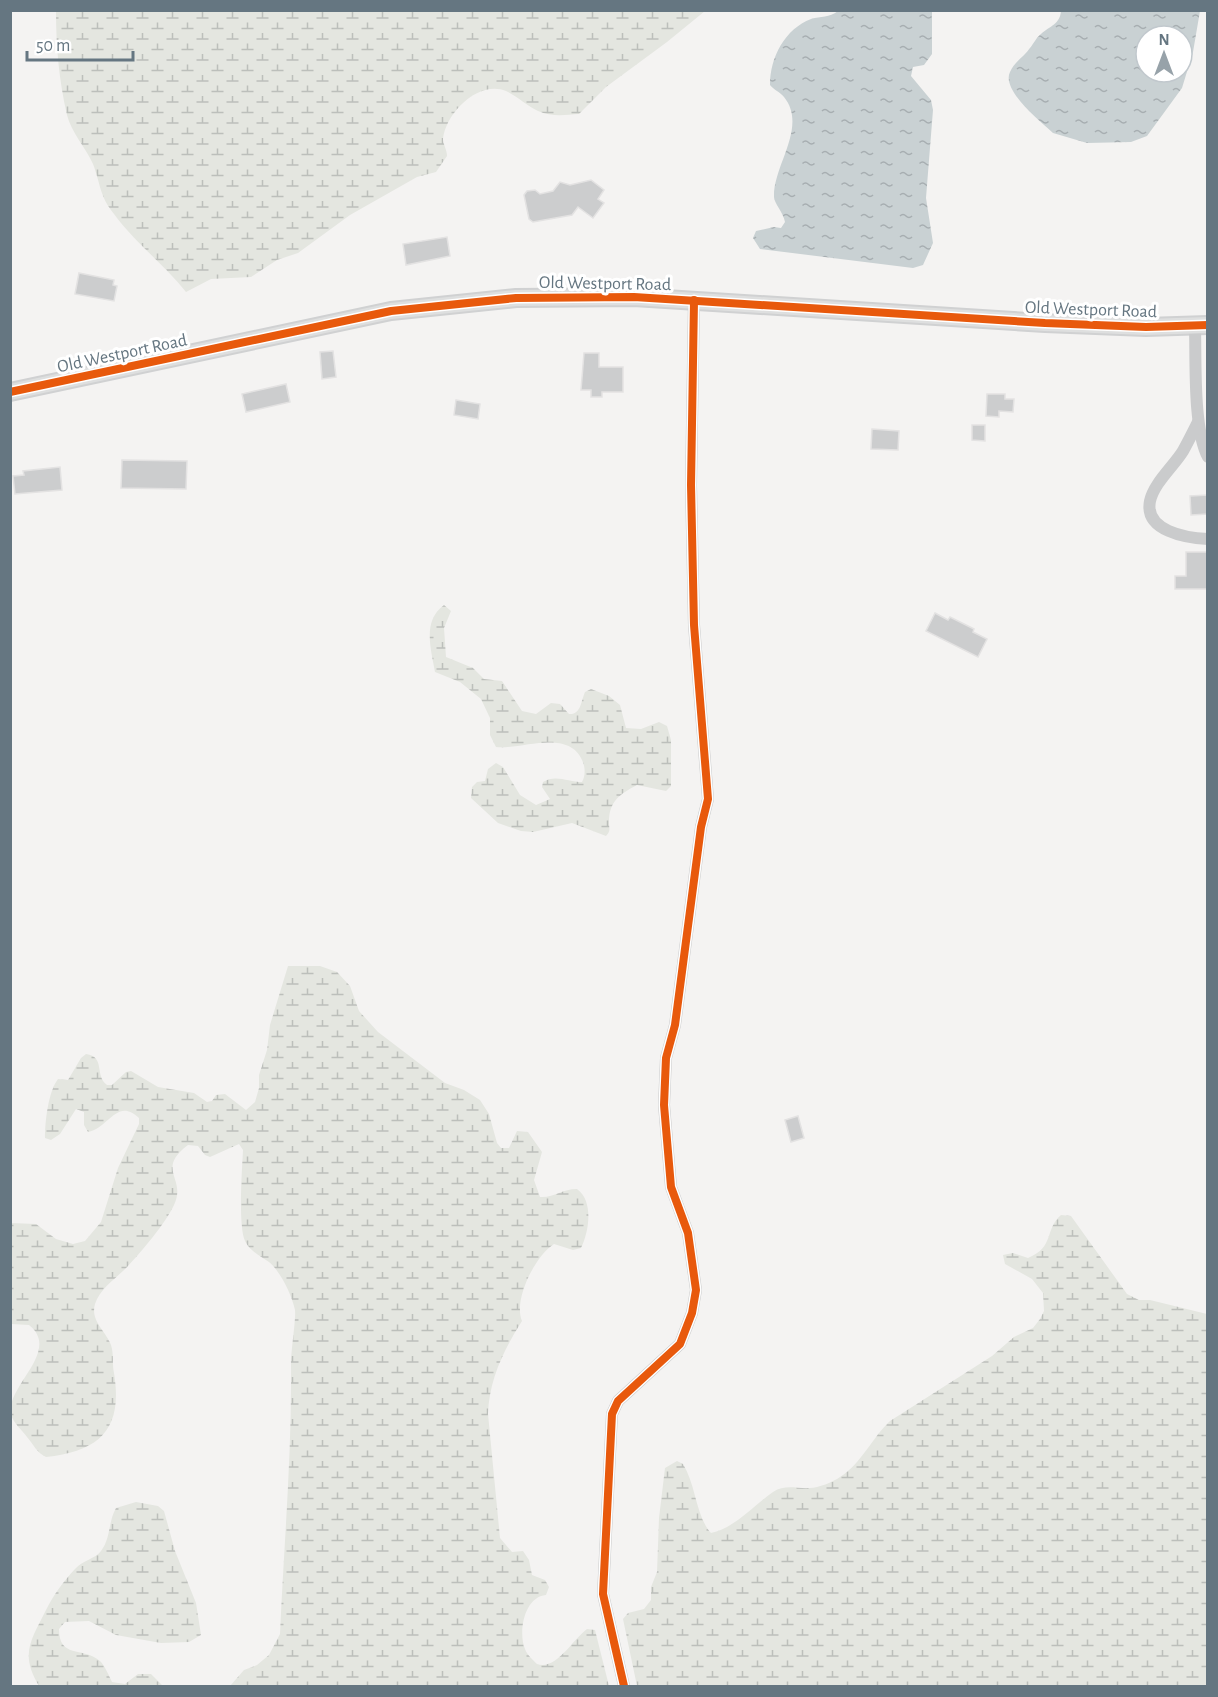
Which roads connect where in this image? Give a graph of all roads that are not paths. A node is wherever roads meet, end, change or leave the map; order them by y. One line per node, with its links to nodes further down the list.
1 (694, 300): 2 (main road, Old Westport Road); 3 (main road, Old Westport Road); 7 (street)
2 (1201, 326): 4 (street)
3 (10, 392)
4 (1198, 422): 5 (street); 6 (street)
5 (1208, 457)
6 (1208, 539)
7 (624, 1686)

